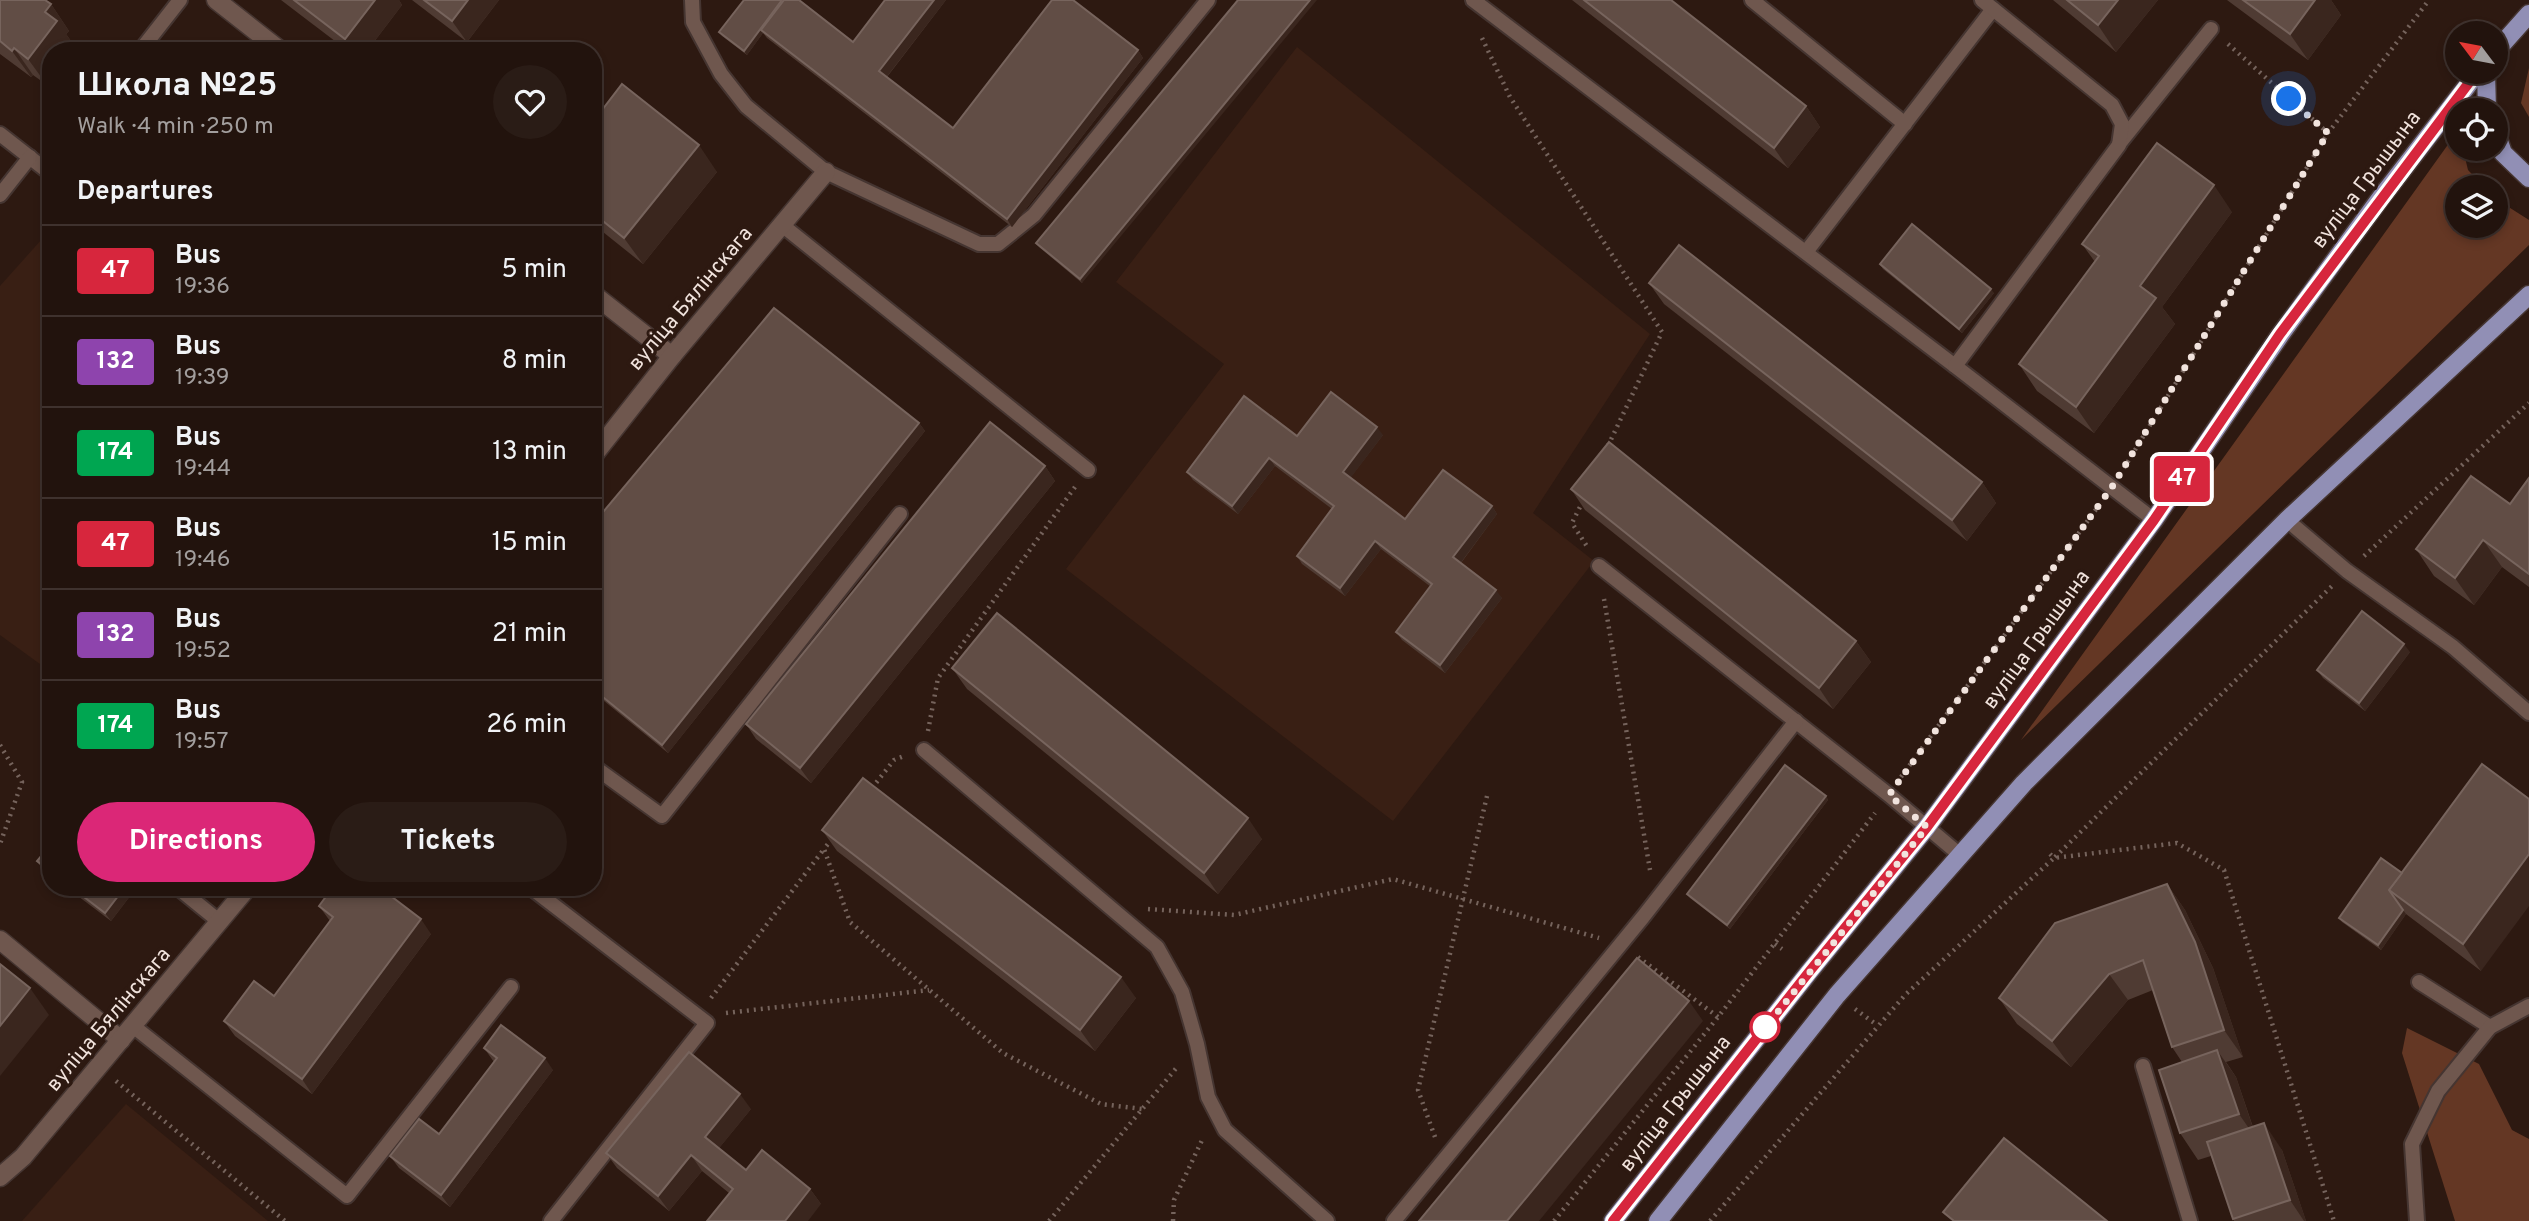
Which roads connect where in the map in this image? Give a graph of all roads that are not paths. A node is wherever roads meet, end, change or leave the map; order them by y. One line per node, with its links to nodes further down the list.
1 (180, 0): 11 (lane)
2 (216, 0): 12 (street)
3 (692, 0): 20 (lane)
4 (1208, 0): 20 (lane)
5 (1473, 0): 24 (lane)
6 (1752, 0): 14 (lane)
7 (1988, 5): 14 (lane); 16 (lane)
8 (2529, 14): 10 (main road)
9 (2211, 29): 16 (lane)
10 (2508, 38)
11 (147, 42)
12 (270, 42)
13 (2468, 84): 32 (main road, вуліца Грышына)
14 (1905, 124): 24 (lane)
15 (0, 134): 17 (lane)
16 (2119, 145): 28 (lane)
17 (30, 157): 19 (lane); 22 (lane)
18 (2508, 158): 21 (main road)
19 (42, 167)
20 (826, 172): 23 (street, вуліца Бялінскага)
21 (2529, 178)
22 (0, 195)
23 (782, 225): 27 (street, вуліца Бялінскага); 30 (lane)
24 (1806, 252): 28 (lane)
25 (2529, 295): 33 (main road)
26 (602, 301): 27 (street)
27 (673, 356): 29 (street, вуліца Бялінскага)
28 (1955, 366): 32 (lane)
29 (602, 445)
30 (1088, 470)
31 (900, 514): 38 (lane)
32 (2154, 520): 39 (main road, вуліца Грышына)
33 (2287, 520): 35 (lane); 40 (main road)
34 (1599, 566): 36 (lane)
35 (2529, 713)
36 (1796, 721): 39 (lane); 55 (lane)
37 (924, 750): 54 (lane)
38 (602, 773)
39 (1927, 827): 40 (lane); 56 (main road, вуліца Грышына)
40 (1960, 855): 57 (main road)
41 (188, 896): 44 (lane)
42 (241, 896): 44 (street, вуліца Бялінскага)
43 (542, 896): 53 (lane)
44 (220, 922): 50 (street, вуліца Бялінскага)
45 (0, 940): 50 (street)
46 (2419, 982): 49 (lane)
47 (511, 987): 50 (lane)
48 (2529, 1006): 49 (lane)
49 (2490, 1027): 59 (lane)
50 (127, 1033): 52 (street, вуліца Бялінскага)
51 (2143, 1066): 58 (lane)
52 (0, 1177)
53 (551, 1221)
54 (1327, 1221)
55 (1394, 1221)
56 (1613, 1221)
57 (1658, 1221)
58 (2190, 1221)
59 (2417, 1221)

